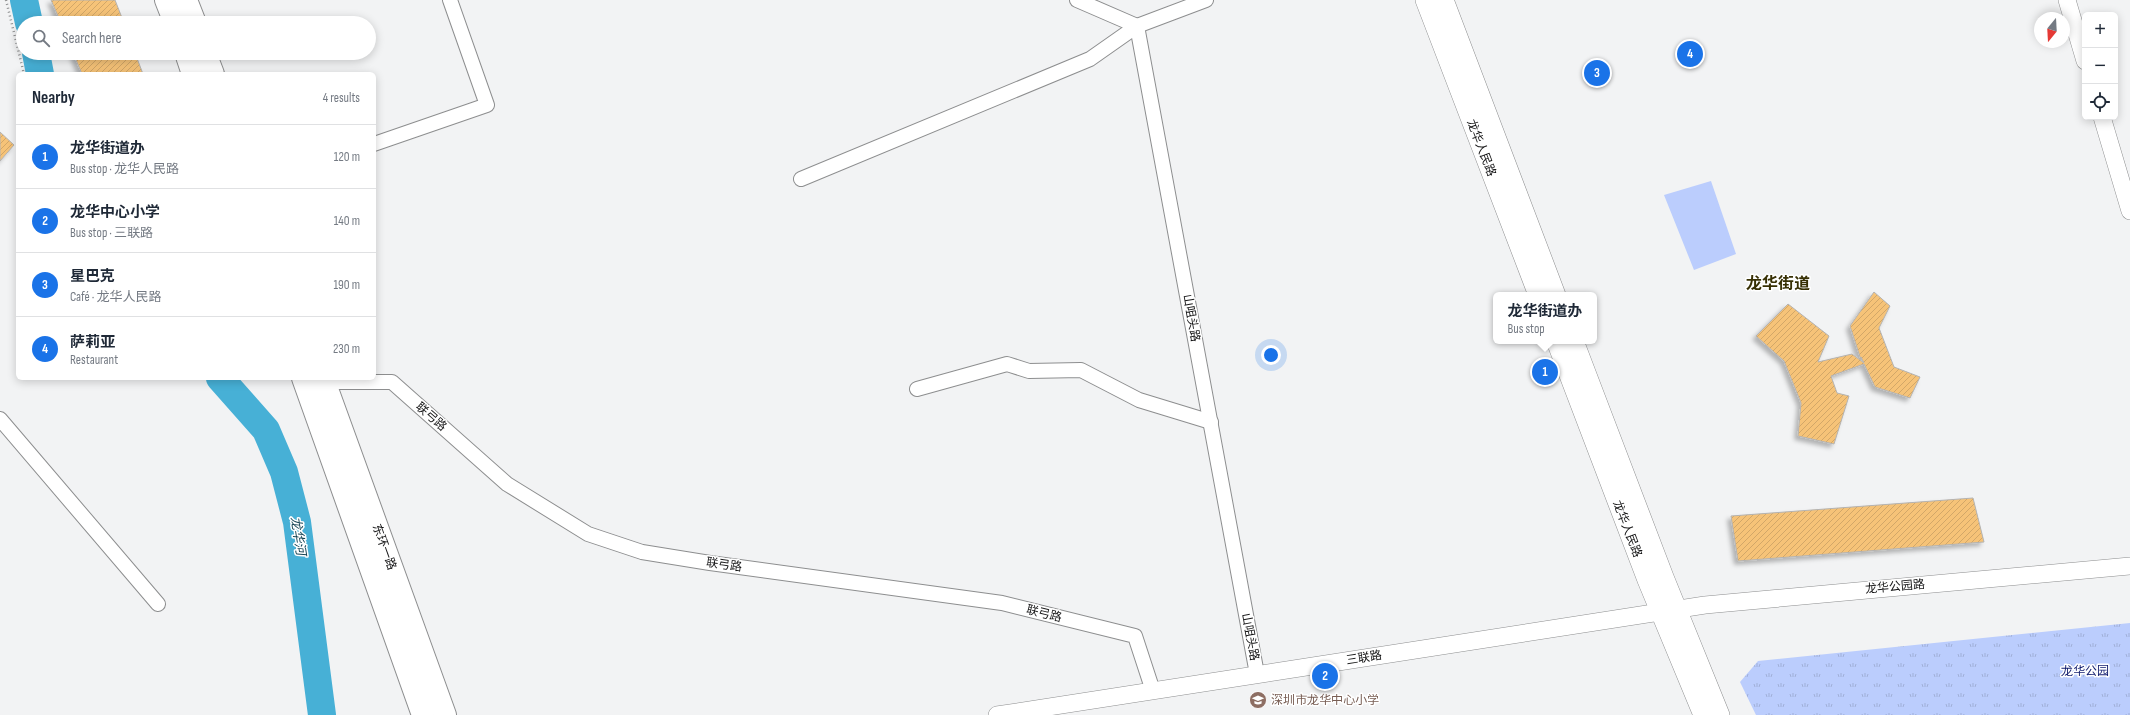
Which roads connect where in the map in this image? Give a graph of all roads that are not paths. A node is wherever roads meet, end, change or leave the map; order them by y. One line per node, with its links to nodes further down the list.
1 (166, 0): 11 (main road)
2 (186, 0): 12 (main road)
3 (450, 0): 20 (street)
4 (1070, 0): 9 (street)
5 (1206, 0): 10 (street)
6 (1425, 0): 23 (main road, 龙华人民路)
7 (1444, 0): 24 (main road, 龙华人民路)
8 (2067, 0): 14 (street)
9 (1082, 2): 13 (street)
10 (1185, 4): 13 (street)
11 (172, 16)
12 (192, 16)
13 (1137, 26): 21 (street); 30 (street, 山咀头路)
14 (2082, 51)
15 (188, 60): 17 (main road)
16 (208, 60): 18 (main road)
17 (192, 72)
18 (212, 72)
19 (2103, 120): 22 (street)
20 (376, 143)
21 (801, 179)
22 (2130, 211)
23 (1537, 292)
24 (1555, 292)
25 (1557, 344): 33 (main road, 龙华人民路)
26 (1575, 344): 33 (main road, 龙华人民路)
27 (314, 380): 35 (street, 联弓路); 36 (main road, 东环一路); 37 (main road, 东环一路)
28 (917, 388): 30 (street)
29 (0, 419): 32 (street)
30 (1211, 422): 34 (street, 山咀头路)
31 (2130, 566): 33 (street, 龙华公园路)
32 (158, 604)
33 (1668, 610): 34 (street, 三联路); 39 (main road, 龙华人民路); 40 (main road, 龙华人民路)
34 (1257, 674): 35 (street, 三联路)
35 (1153, 691): 38 (street, 三联路)
36 (423, 715)
37 (445, 715)
38 (997, 715)
39 (1702, 715)
40 (1720, 715)

